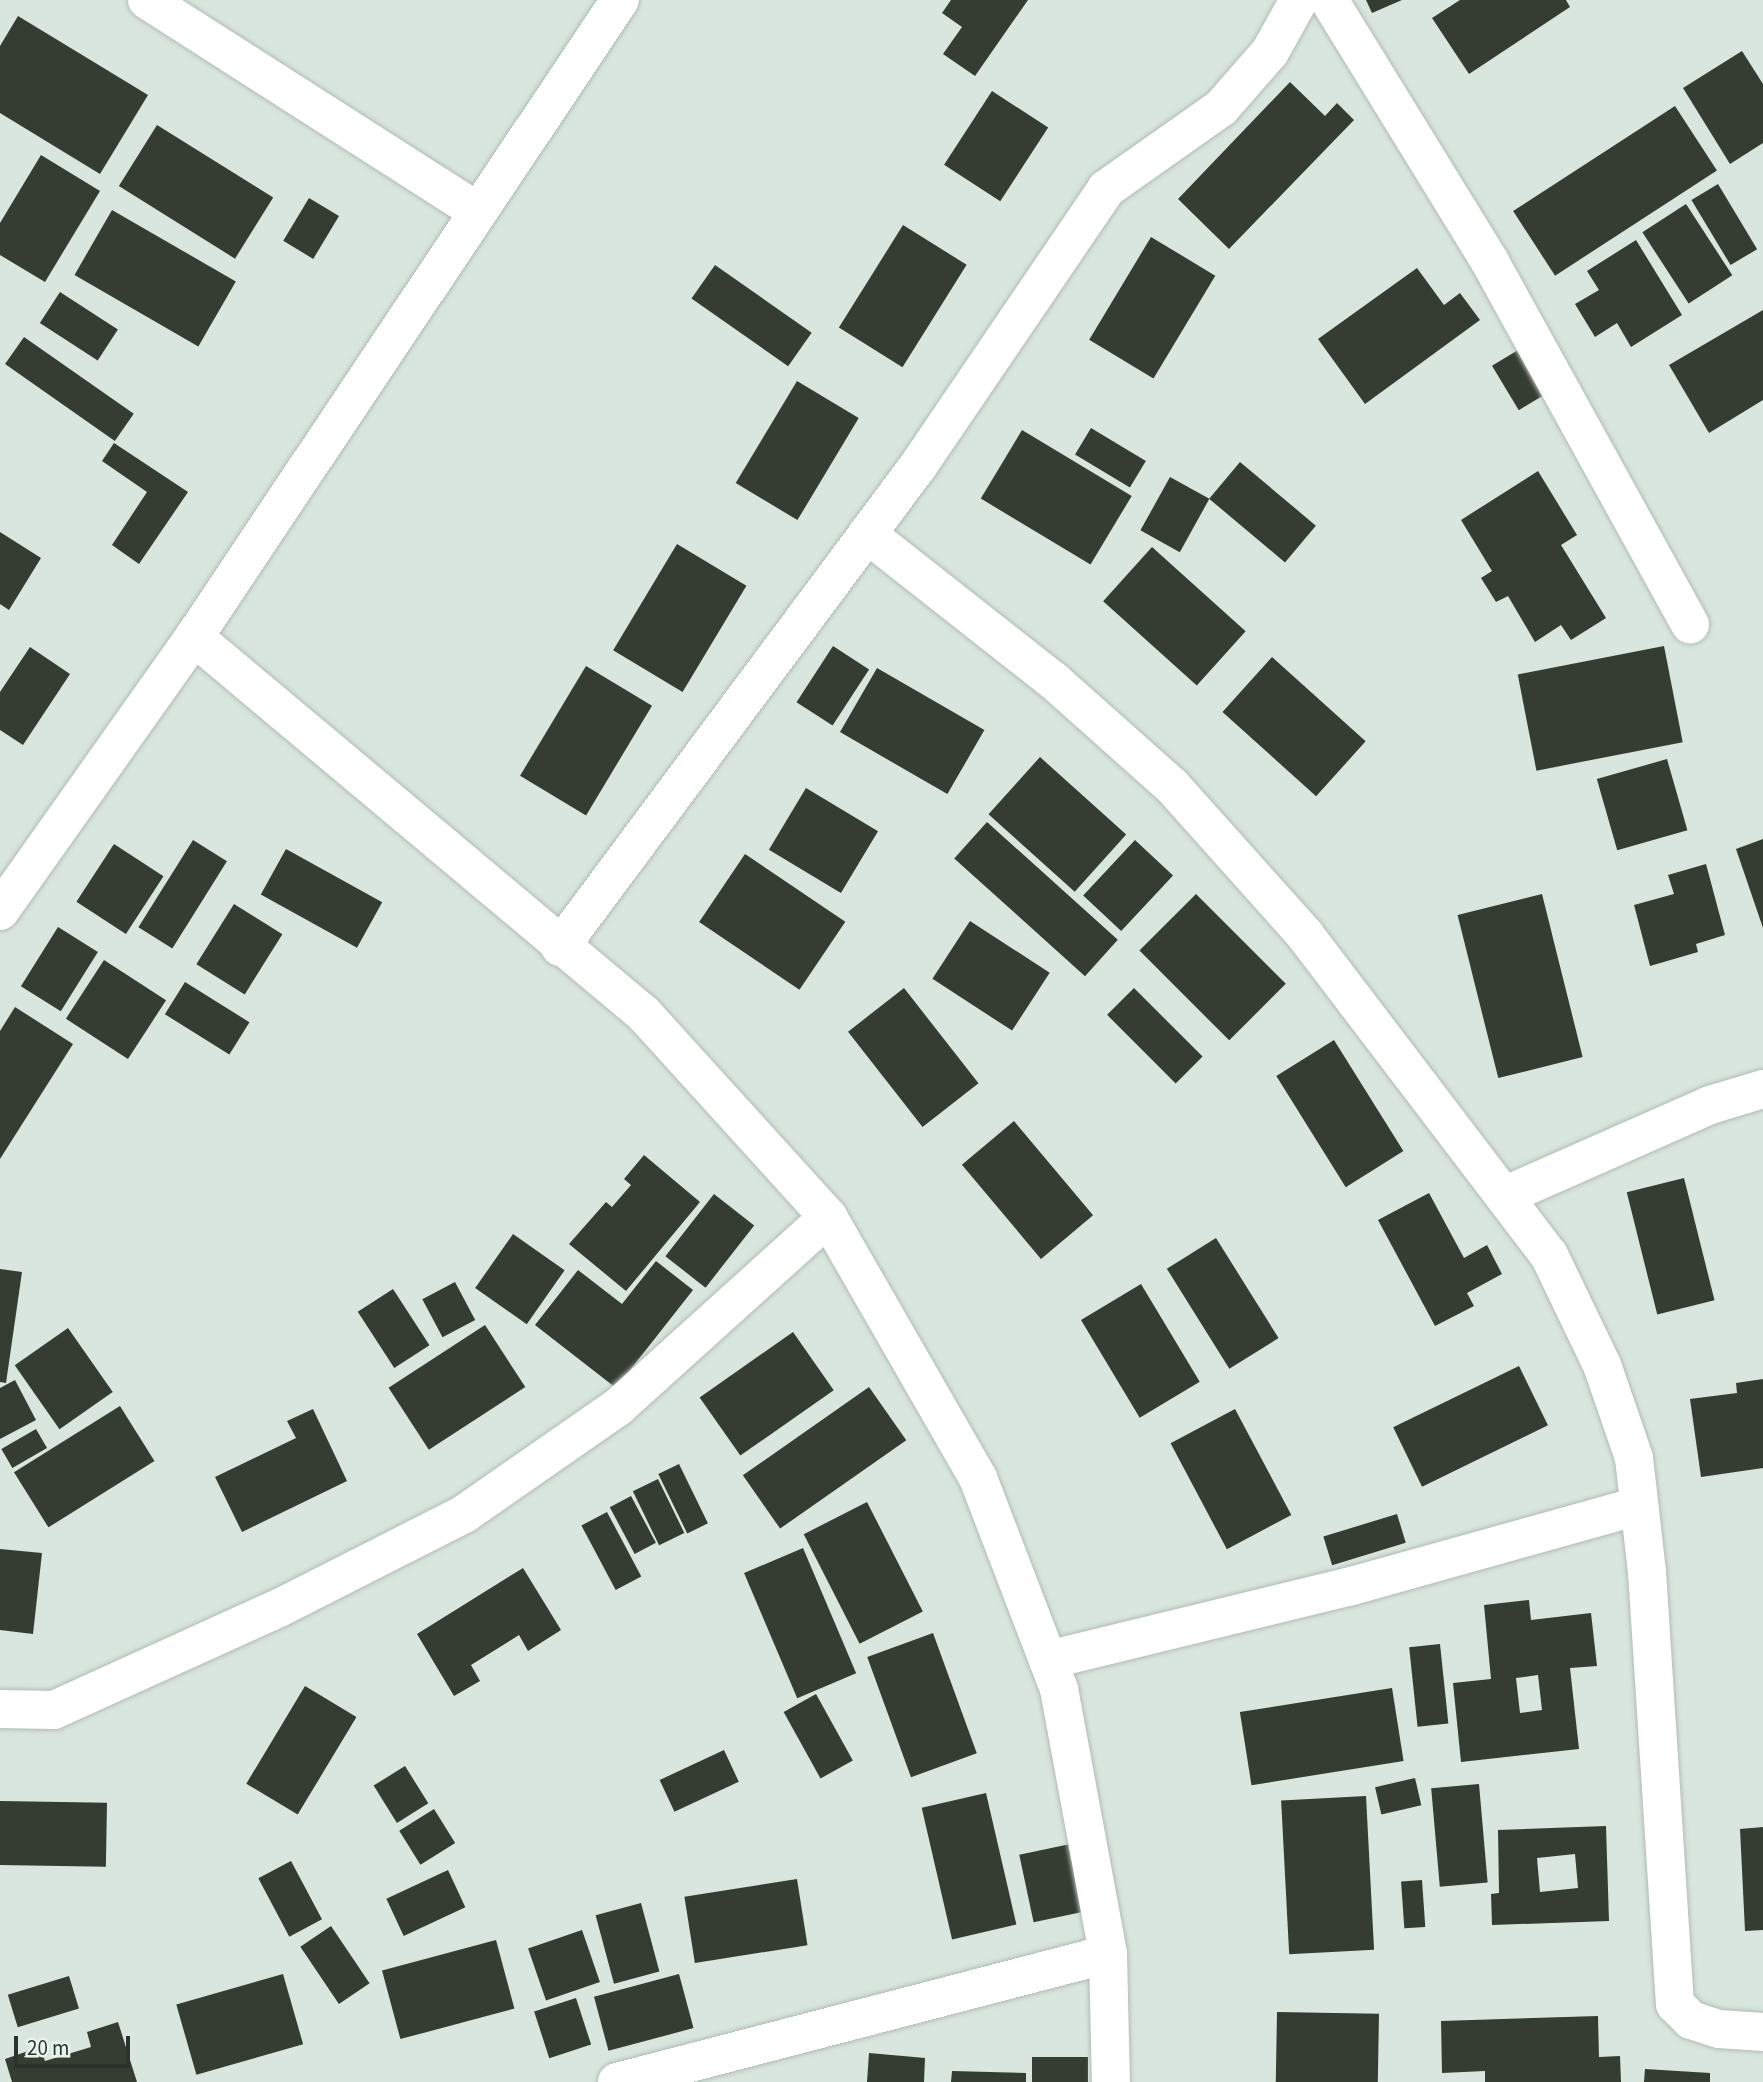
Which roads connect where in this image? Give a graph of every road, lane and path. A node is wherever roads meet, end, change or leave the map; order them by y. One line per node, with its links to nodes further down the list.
1 (147, 0): 5 (street)
2 (620, 0): 5 (street)
3 (1299, 0): 6 (street)
4 (1329, 0): 7 (street)
5 (478, 212): 8 (street)
6 (867, 534): 10 (street); 12 (street)
7 (1690, 625)
8 (194, 637): 9 (street); 10 (street)
9 (0, 911)
10 (560, 947): 13 (street)
11 (1763, 1089): 12 (street)
12 (1504, 1196): 14 (street)
13 (828, 1217): 15 (street); 16 (street)
14 (1639, 1506): 15 (street); 18 (street)
15 (1048, 1660): 17 (street)
16 (0, 1709)
17 (1108, 1954): 19 (street); 20 (street)
18 (1763, 2032)
19 (617, 2082)
20 (1111, 2082)

